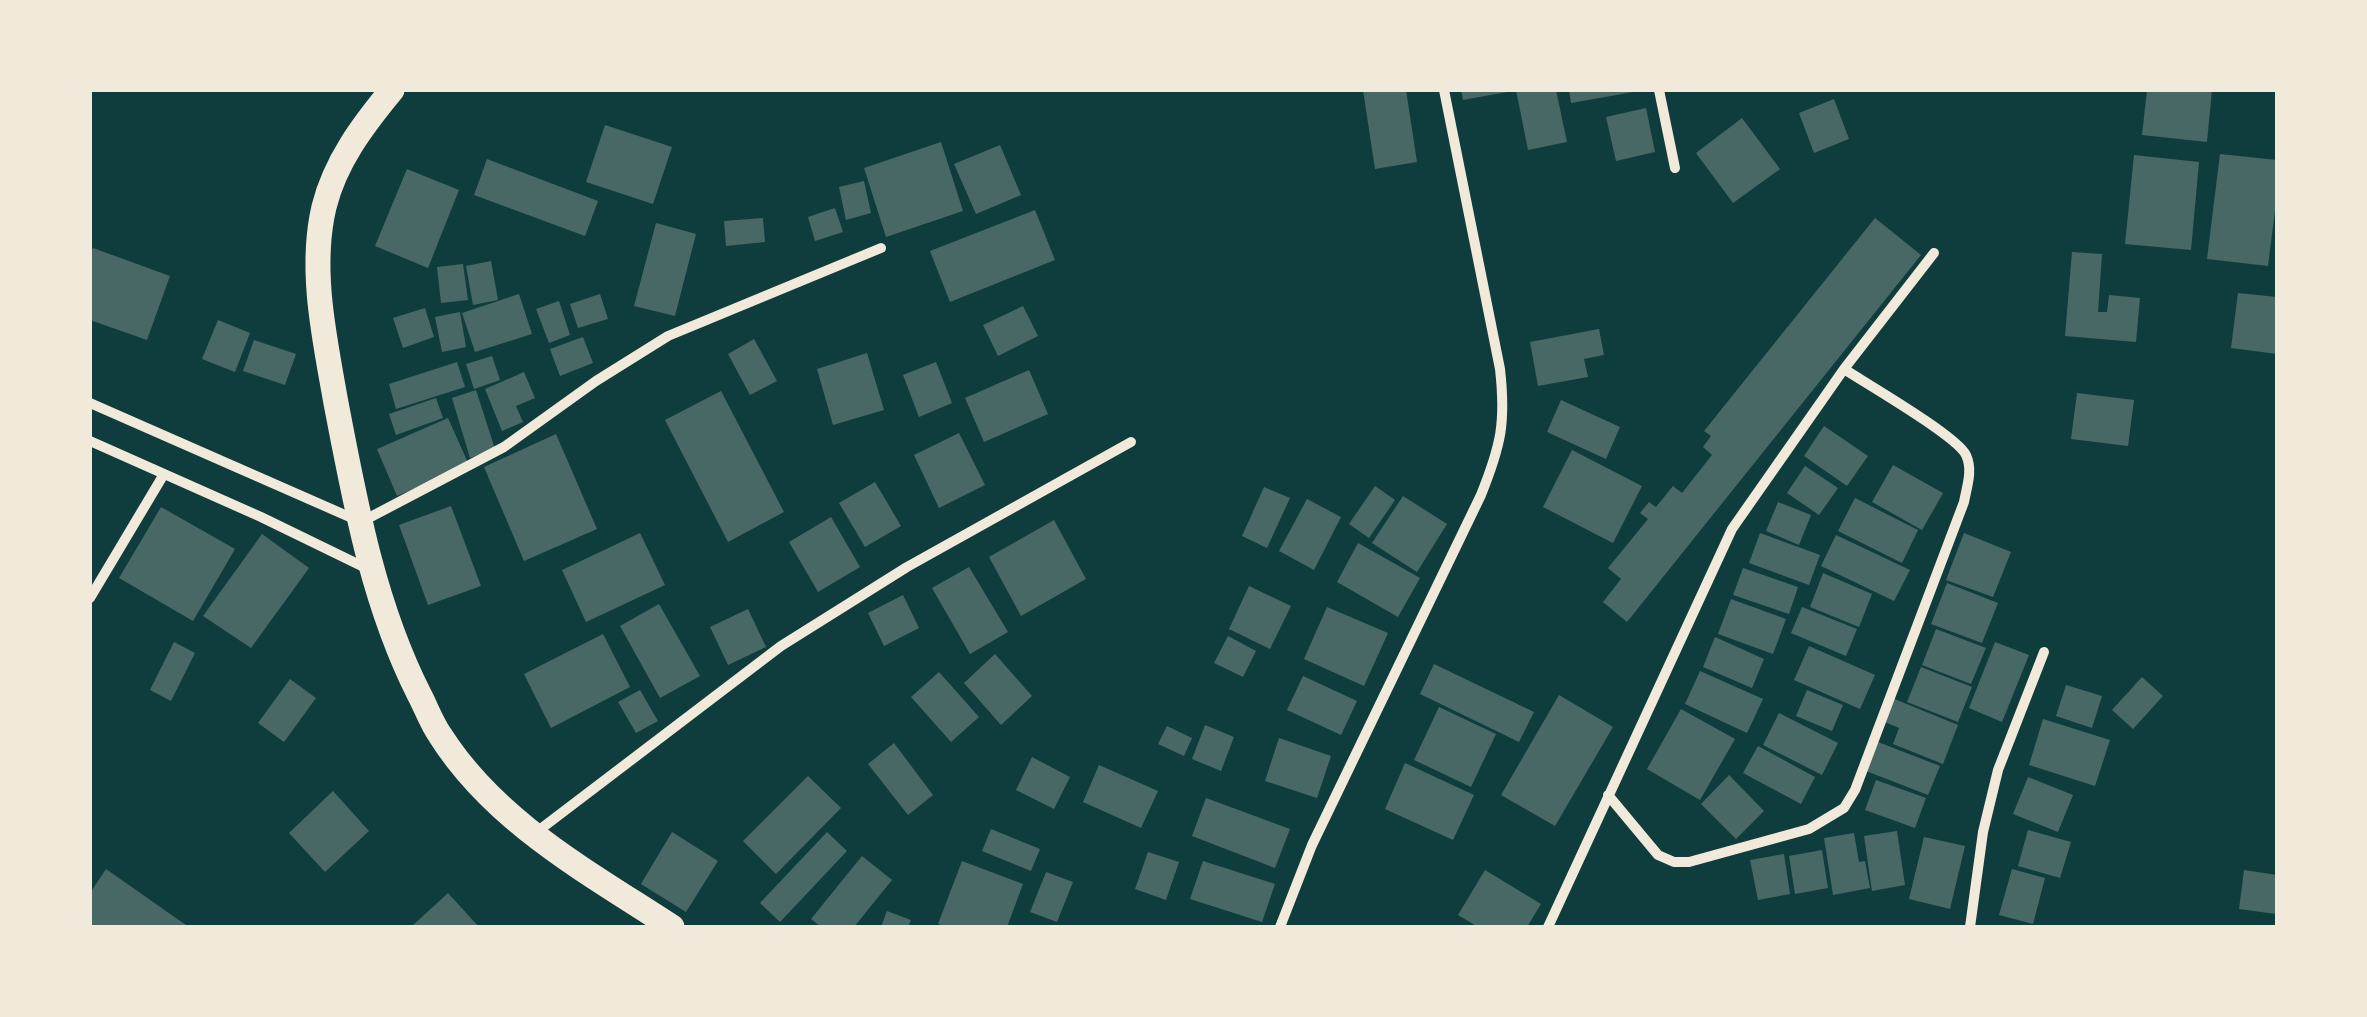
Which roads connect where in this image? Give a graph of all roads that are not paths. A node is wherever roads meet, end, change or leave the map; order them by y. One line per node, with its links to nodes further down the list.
1 (392, 90): 12 (highway)
2 (1444, 90): 19 (street)
3 (1659, 90): 4 (street)
4 (1675, 168)
5 (881, 248): 12 (street)
6 (1934, 252): 7 (street)
7 (1844, 369): 16 (street); 16 (street)
8 (90, 402): 12 (street)
9 (90, 440): 11 (street)
10 (1131, 442): 17 (street)
11 (164, 474): 13 (street); 14 (street)
12 (361, 522): 13 (highway)
13 (371, 570): 17 (highway)
14 (90, 598)
15 (2044, 652): 21 (street)
16 (1608, 795): 20 (street)
17 (533, 835): 18 (highway)
18 (672, 927)
19 (1280, 927)
20 (1548, 927)
21 (1970, 927)

